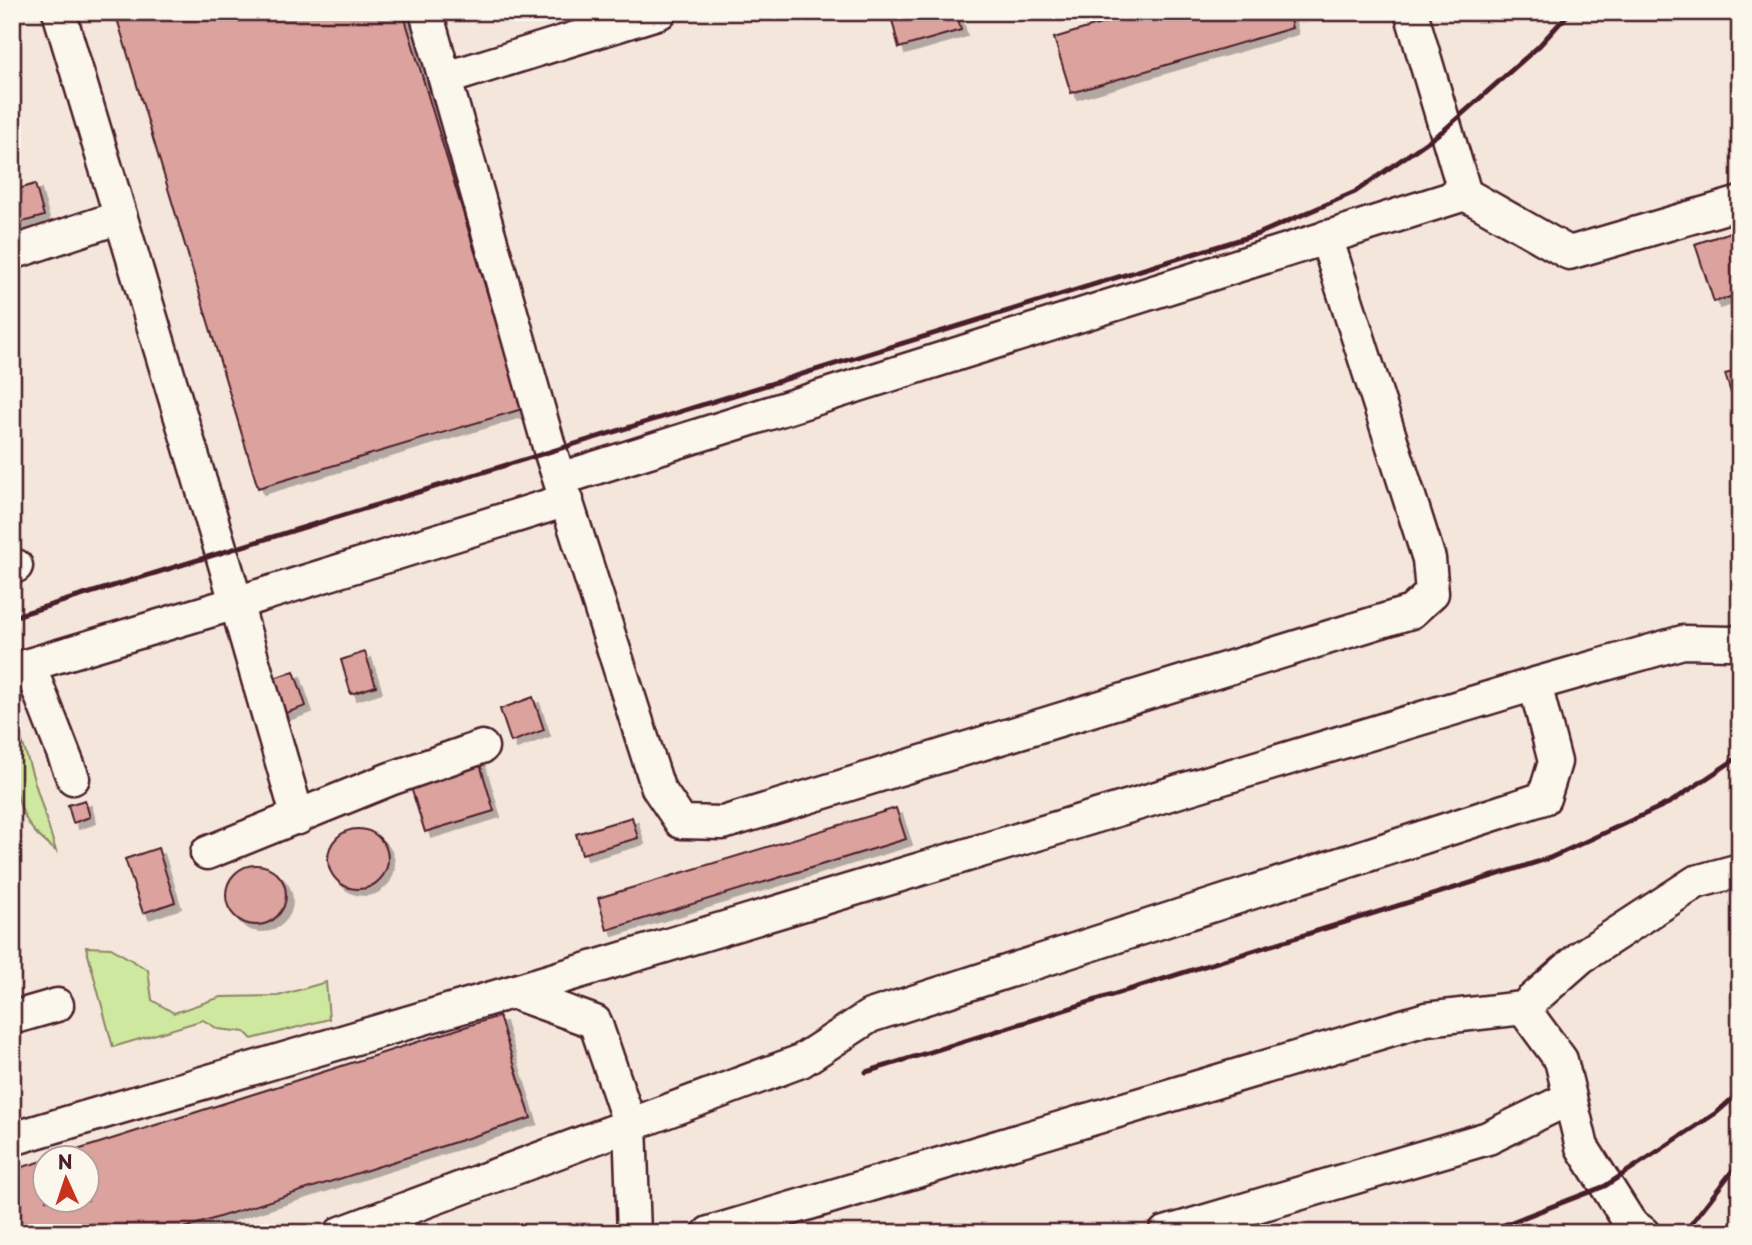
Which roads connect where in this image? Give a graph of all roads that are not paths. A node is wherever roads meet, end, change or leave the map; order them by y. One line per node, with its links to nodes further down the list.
1 (59, 12): 8 (lane)
2 (426, 12): 5 (lane)
3 (660, 12): 5 (lane)
4 (1411, 12): 6 (lane)
5 (447, 78): 11 (lane)
6 (1465, 194): 7 (lane); 9 (lane)
7 (1740, 202)
8 (120, 217): 10 (lane); 12 (lane)
9 (1326, 237): 11 (lane); 11 (lane)
10 (12, 253)
11 (563, 489): 12 (lane)
12 (236, 603): 14 (lane); 18 (lane)
13 (1740, 641): 15 (lane)
14 (21, 668): 17 (lane)
15 (1535, 684): 21 (lane); 26 (lane)
16 (482, 747): 18 (lane)
17 (73, 778)
18 (298, 818): 19 (lane)
19 (207, 853)
20 (1740, 870): 23 (lane)
21 (512, 992): 26 (lane); 27 (lane)
22 (57, 1005): 24 (lane)
23 (1523, 1008): 25 (lane); 32 (lane)
24 (12, 1018)
25 (1570, 1097): 29 (lane); 33 (lane)
26 (630, 1125): 28 (lane); 31 (lane)
27 (12, 1139)
28 (377, 1227): 30 (lane)
29 (1628, 1230)
30 (341, 1233)
31 (634, 1233)
32 (709, 1233)
33 (1165, 1233)

